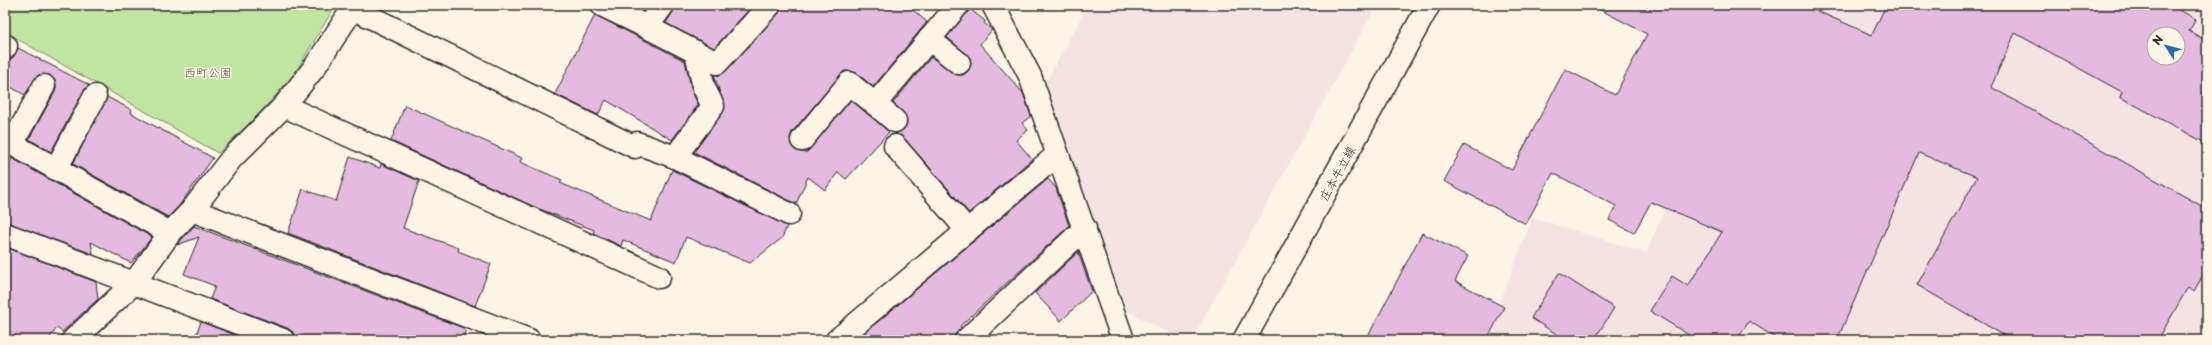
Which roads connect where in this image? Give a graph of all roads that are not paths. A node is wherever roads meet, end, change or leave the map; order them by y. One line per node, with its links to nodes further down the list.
1 (602, 5): 8 (street)
2 (663, 5): 8 (street)
3 (770, 5): 10 (street)
4 (958, 5): 9 (street)
5 (993, 5): 20 (street)
6 (1429, 5): 37 (street, 庄本牛立線)
7 (355, 7): 15 (street); 21 (street)
8 (647, 28): 10 (street)
9 (930, 39): 11 (street); 14 (street)
10 (696, 52): 21 (street)
11 (959, 63)
12 (44, 86): 18 (street)
13 (95, 96): 22 (street)
14 (875, 104): 16 (street); 17 (street)
15 (284, 106): 23 (street); 29 (street)
16 (895, 121)
17 (802, 140)
18 (8, 142): 22 (street)
19 (895, 146): 26 (street)
20 (1058, 155): 25 (street); 26 (street)
21 (675, 157): 24 (street)
22 (56, 169): 27 (street)
23 (192, 210): 27 (street); 33 (street)
24 (789, 214)
25 (1085, 228): 35 (street); 36 (street)
26 (967, 230): 34 (street)
27 (170, 233): 30 (street)
28 (5, 234): 30 (street)
29 (660, 277)
30 (134, 283): 31 (street); 32 (street)
31 (73, 340)
32 (284, 340)
33 (529, 340)
34 (837, 340)
35 (966, 340)
36 (1123, 340)
37 (1244, 340)

